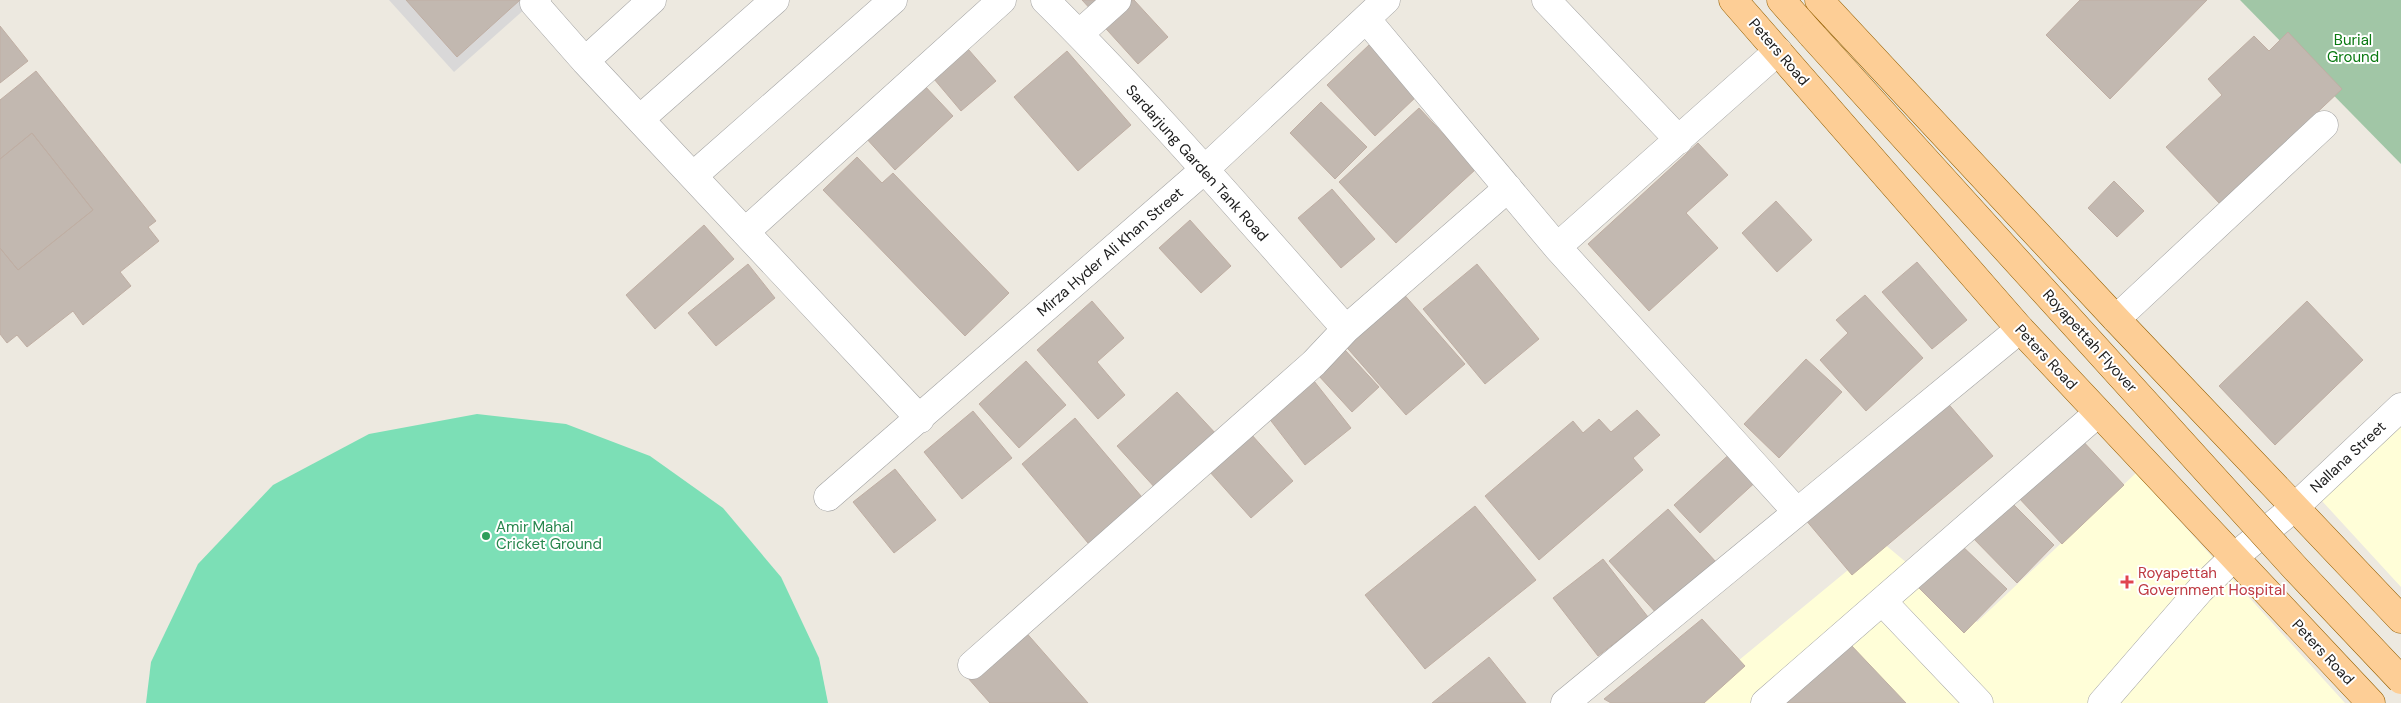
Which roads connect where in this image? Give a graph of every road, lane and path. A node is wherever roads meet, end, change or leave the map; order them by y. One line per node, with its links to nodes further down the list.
1 (537, 0): 16 (street)
2 (652, 0): 16 (street)
3 (775, 0): 17 (street)
4 (893, 0): 21 (street)
5 (1002, 0): 23 (street)
6 (1045, 0): 14 (street, Sardarjung Garden Tank Road)
7 (1117, 0): 14 (street)
8 (1386, 0): 13 (street, Mirza Hyder Ali Khan Street)
9 (1546, 0): 19 (street)
10 (1733, 0): 15 (main road, Peters Road)
11 (1781, 0): 38 (main road, Royapettah Flyover, bridge)
12 (1820, 0): 25 (main road)
13 (1367, 20): 20 (street, Mirza Hyder Ali Khan Street); 22 (street)
14 (1079, 34): 20 (street, Sardarjung Garden Tank Road)
15 (1778, 50): 19 (street); 27 (main road, Peters Road)
16 (586, 61): 17 (street)
17 (640, 119): 21 (street)
18 (2324, 125): 25 (street)
19 (1679, 140): 24 (street)
20 (1204, 170): 26 (street, Sardarjung Garden Tank Road); 30 (street, Mirza Hyder Ali Khan Street)
21 (693, 176): 23 (street)
22 (1508, 188): 24 (street); 26 (street)
23 (745, 232): 30 (street)
24 (1557, 248): 33 (street)
25 (2116, 319): 32 (main road)
26 (1346, 329): 37 (street)
27 (2020, 329): 29 (main road, Peters Road); 33 (street)
28 (2401, 407): 32 (street, Nallana Street)
29 (2098, 412): 34 (main road, Peters Road); 35 (street)
30 (920, 419): 31 (street, Mirza Hyder Ali Khan Street)
31 (828, 497)
32 (2295, 508): 34 (street, Nallana Street); 36 (main road)
33 (1796, 512): 39 (street)
34 (2234, 557): 42 (street, Nallana Street); 43 (main road, Peters Road)
35 (1883, 602): 40 (street); 41 (street)
36 (2401, 618)
37 (972, 665)
38 (2401, 680)
39 (1565, 703)
40 (1765, 703)
41 (1979, 703)
42 (2102, 703)
43 (2371, 703)

